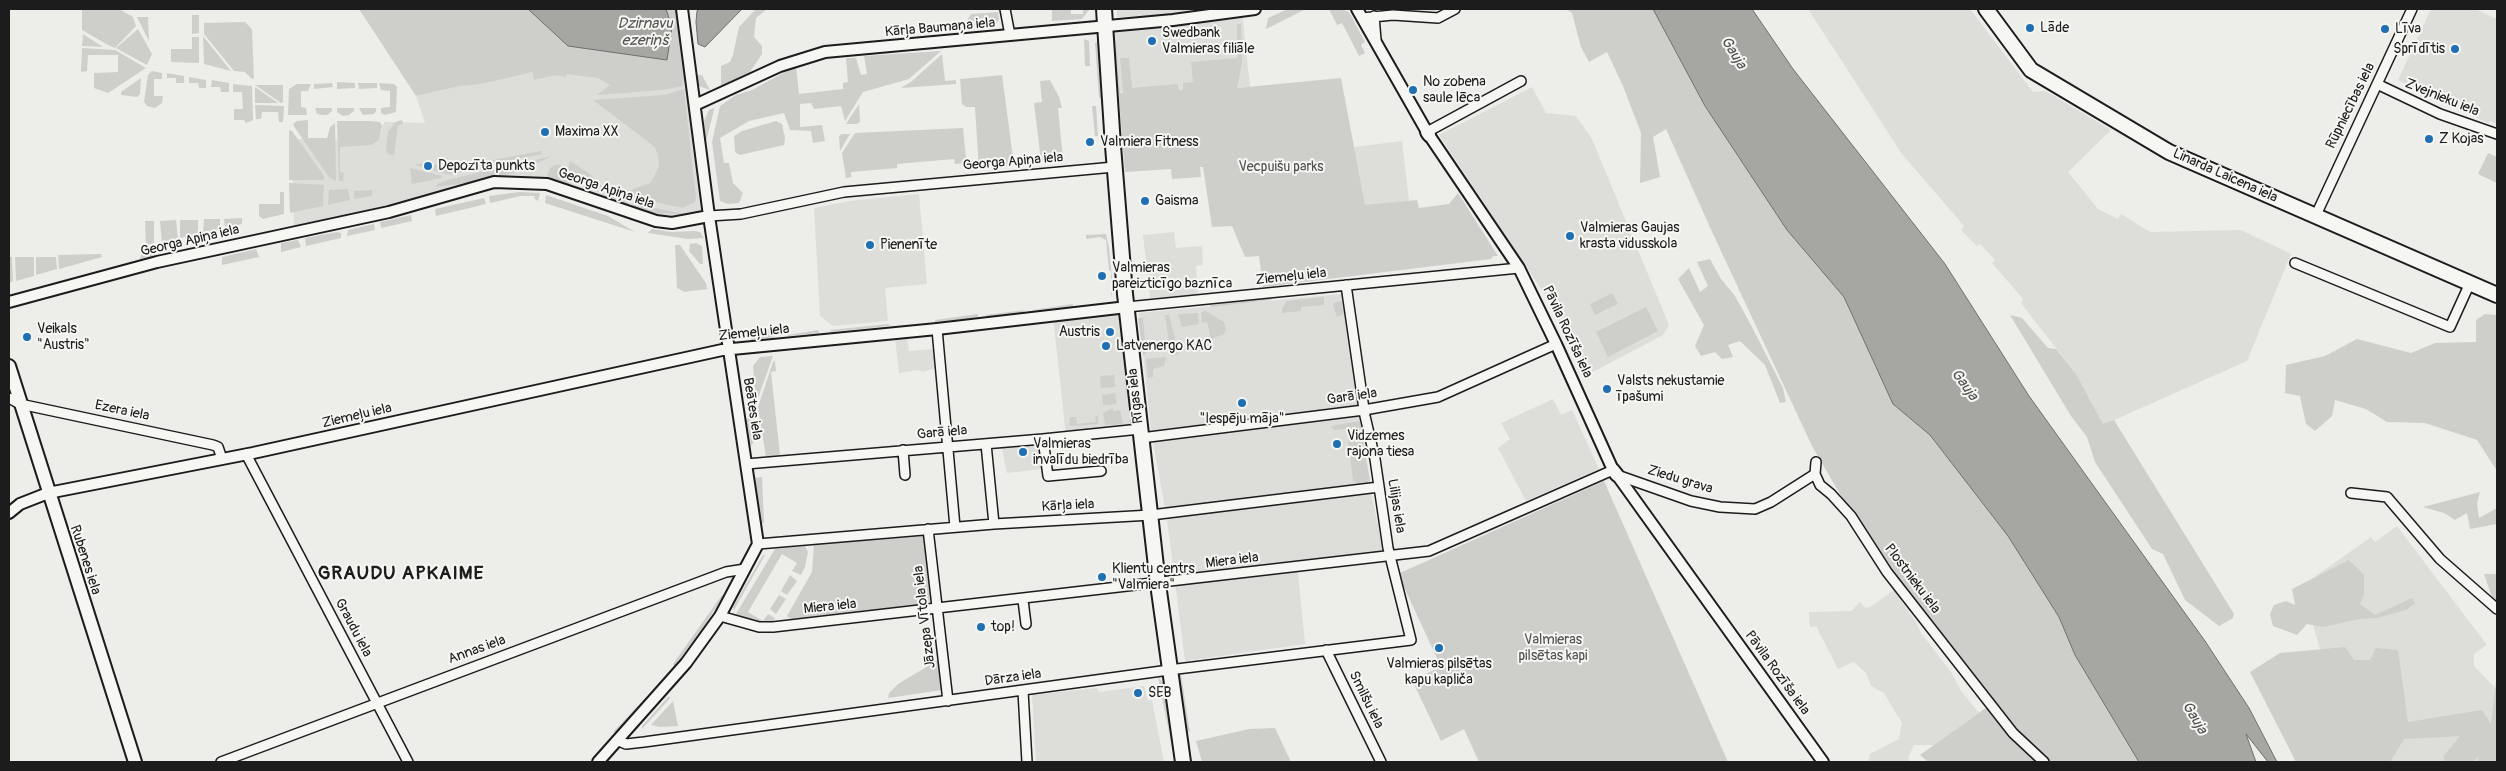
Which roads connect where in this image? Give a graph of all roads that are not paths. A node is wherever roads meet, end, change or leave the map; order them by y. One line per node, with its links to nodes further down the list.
1 (682, 9): 15 (street, Beātes iela)
2 (1005, 9): 11 (street)
3 (1106, 9): 10 (main road, Rīgas iela)
4 (1255, 9): 10 (street, Kārļa Baumaņa iela)
5 (1455, 9): 9 (street)
6 (1986, 9): 19 (main road, Linarda Laicena iela)
7 (2412, 9): 14 (street, Rūpniecības iela)
8 (1359, 14): 9 (street); 12 (street, Pāvila Rozīša iela)
9 (1374, 16): 12 (street)
10 (1106, 26): 11 (street, Kārļa Baumaņa iela); 18 (main road, Rīgas iela)
11 (1010, 35): 15 (street, Kārļa Baumaņa iela)
12 (1377, 48): 16 (street, Pāvila Rozīša iela)
13 (1521, 81): 16 (street)
14 (2377, 84): 17 (street, Zvejnieku iela); 19 (street, Rūpniecības iela)
15 (695, 105): 20 (street, Beātes iela)
16 (1428, 134): 22 (street, Pāvila Rozīša iela)
17 (2497, 134)
18 (1114, 167): 20 (street, Georga Apiņa iela); 27 (main road, Rīgas iela)
19 (2316, 215): 23 (main road, Linarda Laicena iela)
20 (709, 216): 26 (street, Georga Apiņa iela); 30 (street, Beātes iela)
21 (2295, 263): 23 (street)
22 (1519, 268): 24 (street, Ziemeļu iela); 29 (street, Pāvila Rozīša iela)
23 (2470, 283): 25 (main road, Linarda Laicena iela)
24 (1347, 285): 27 (street, Ziemeļu iela); 33 (street, Lilijas iela)
25 (2497, 295)
26 (9, 302)
27 (1127, 307): 28 (street, Ziemeļu iela); 34 (main road, Rīgas iela)
28 (937, 329): 30 (street, Ziemeļu iela); 37 (street)
29 (1556, 344): 33 (street, Garā iela); 44 (street, Pāvila Rozīša iela)
30 (729, 348): 39 (street, Ziemeļu iela); 42 (street, Beātes iela)
31 (9, 366): 32 (main road, Rubenes iela)
32 (14, 401): 40 (street, Ezera iela); 48 (main road, Rubenes iela)
33 (1364, 410): 34 (street, Garā iela); 47 (street, Lilijas iela)
34 (1140, 433): 35 (street, Garā iela); 51 (main road, Rīgas iela)
35 (1044, 440): 36 (street, Garā iela); 43 (street)
36 (986, 444): 37 (street, Garā iela); 52 (street)
37 (948, 446): 38 (street, Garā iela); 53 (street)
38 (903, 450): 42 (street, Garā iela); 46 (street)
39 (246, 454): 40 (street, Ziemeļu iela); 69 (street, Graudu iela)
40 (222, 459): 48 (street, Ziemeļu iela)
41 (1816, 462): 45 (street)
42 (746, 464): 55 (street, Beātes iela)
43 (1101, 471)
44 (1615, 473): 45 (street, Ziedu grava); 56 (street, Miera iela); 80 (street, Pāvila Rozīša iela)
45 (1815, 474): 81 (street, Plostnieku iela)
46 (905, 475)
47 (1379, 487): 51 (street, Kārļa iela); 56 (street, Lilijas iela)
48 (48, 493): 50 (street, Ziemeļu iela); 72 (main road, Rubenes iela)
49 (2351, 493): 61 (street)
50 (9, 513)
51 (1150, 515): 52 (street, Kārļa iela); 58 (main road, Rīgas iela)
52 (994, 524): 53 (street, Kārļa iela)
53 (955, 527): 54 (street, Kārļa iela)
54 (928, 529): 55 (street, Kārļa iela); 60 (street, Jāzepa Vītola iela)
55 (758, 544): 57 (street)
56 (1390, 557): 58 (street, Miera iela); 64 (street, Lilijas iela)
57 (745, 569): 62 (street); 69 (street, Annas iela)
58 (1158, 584): 59 (street, Miera iela); 66 (main road, Rīgas iela)
59 (1023, 600): 60 (street, Miera iela); 63 (street)
60 (936, 608): 62 (street, Miera iela); 68 (street, Jāzepa Vītola iela)
61 (2497, 609)
62 (720, 616): 71 (street)
63 (1026, 624)
64 (1411, 640): 65 (street, Dārza iela)
65 (1326, 650): 66 (street, Dārza iela); 79 (street, Smilšu iela)
66 (1170, 670): 67 (street, Dārza iela); 70 (main road, Rīgas iela)
67 (1023, 691): 68 (street, Dārza iela); 76 (street)
68 (948, 701): 71 (street, Dārza iela)
69 (377, 703): 73 (street, Annas iela); 74 (street, Graudu iela)
70 (1174, 704): 77 (main road, Rīgas iela); 78 (main road, Rīgas iela)
71 (619, 741): 75 (street)
72 (134, 762)
73 (221, 762)
74 (408, 762)
75 (598, 762)
76 (1027, 762)
77 (1182, 762)
78 (1191, 762)
79 (1381, 762)
80 (1823, 762)
81 (2044, 762)

